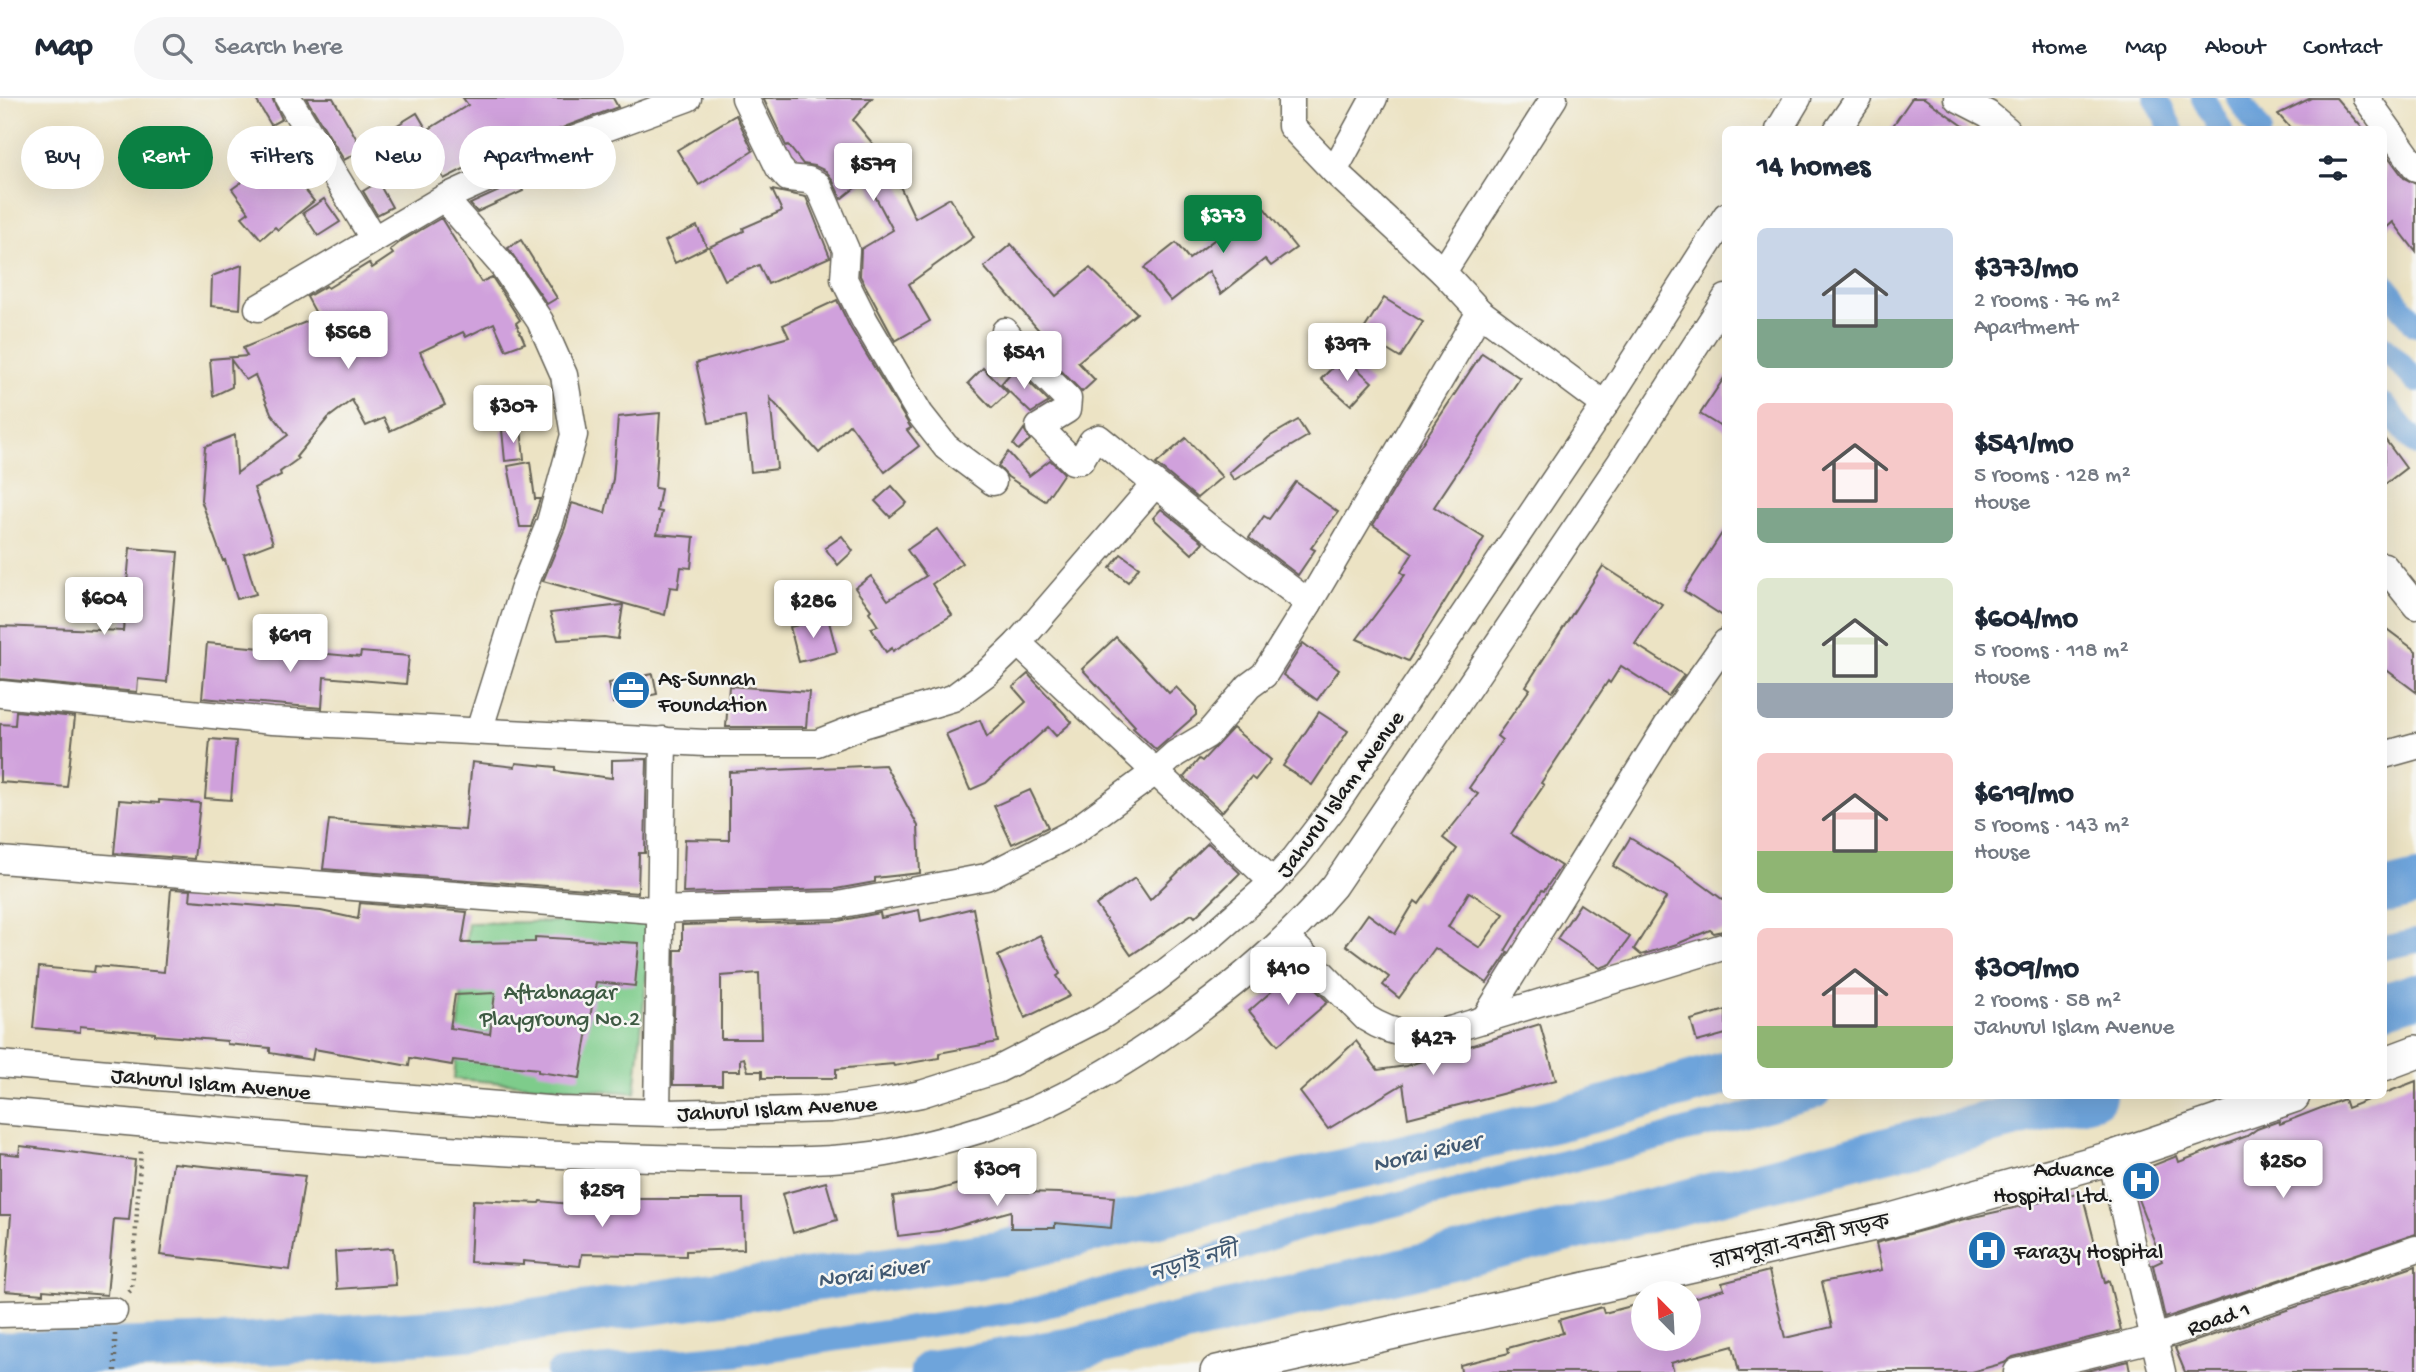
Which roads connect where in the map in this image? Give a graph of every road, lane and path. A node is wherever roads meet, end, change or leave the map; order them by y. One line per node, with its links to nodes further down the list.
1 (288, 98): 20 (street)
2 (688, 98): 18 (street)
3 (745, 98): 27 (street)
4 (1291, 98): 17 (street)
5 (1374, 98): 17 (street)
6 (1554, 98): 21 (street)
7 (1798, 98): 11 (street)
8 (1859, 98): 12 (street)
9 (1957, 98): 13 (street)
10 (2366, 98): 14 (street)
11 (1781, 126)
12 (1840, 126)
13 (2002, 126)
14 (2386, 126)
15 (2387, 127): 16 (street)
16 (2416, 168)
17 (1334, 172): 21 (street)
18 (444, 198): 20 (street); 35 (street)
19 (1722, 222): 26 (street, Jahurul Islam Avenue)
20 (373, 238): 23 (street)
21 (1443, 272): 24 (street)
22 (1722, 304): 43 (street, Jahurul Islam Avenue)
23 (258, 308)
24 (1480, 312): 26 (street); 30 (street)
25 (1005, 331): 28 (street)
26 (1605, 405): 41 (street, Jahurul Islam Avenue)
27 (993, 482)
28 (1155, 484): 30 (street); 32 (street)
29 (2387, 570): 31 (street)
30 (1309, 603): 39 (street)
31 (2416, 606)
32 (1018, 643): 36 (street); 39 (street)
33 (1722, 648): 45 (street)
34 (1, 694): 35 (street)
35 (479, 731): 36 (street)
36 (663, 740): 42 (street)
37 (2416, 746): 38 (street)
38 (2387, 754)
39 (1155, 772): 41 (street); 42 (street)
40 (0, 860): 42 (street)
41 (1273, 882): 51 (street, Jahurul Islam Avenue)
42 (660, 910): 51 (street)
43 (1287, 939): 45 (street); 52 (street, Jahurul Islam Avenue)
44 (1722, 946): 45 (street)
45 (1484, 1020)
46 (2416, 1052): 47 (main road)
47 (2387, 1062)
48 (0, 1064): 51 (street, Jahurul Islam Avenue)
49 (2283, 1099): 53 (main road, রামপুরা-বনশ্রী সড়ক)
50 (0, 1111): 52 (street, Jahurul Islam Avenue)
51 (657, 1112)
52 (143, 1122): 55 (path)
53 (2110, 1158): 57 (street); 59 (main road, রামপুরা-বনশ্রী সড়ক)
54 (2416, 1250): 57 (street, Road 1)
55 (114, 1311): 56 (street); 58 (path)
56 (0, 1314)
57 (2152, 1339): 60 (street, Road 1); 61 (street)
58 (115, 1372)
59 (1217, 1372)
60 (2017, 1372)
61 (2162, 1372)

